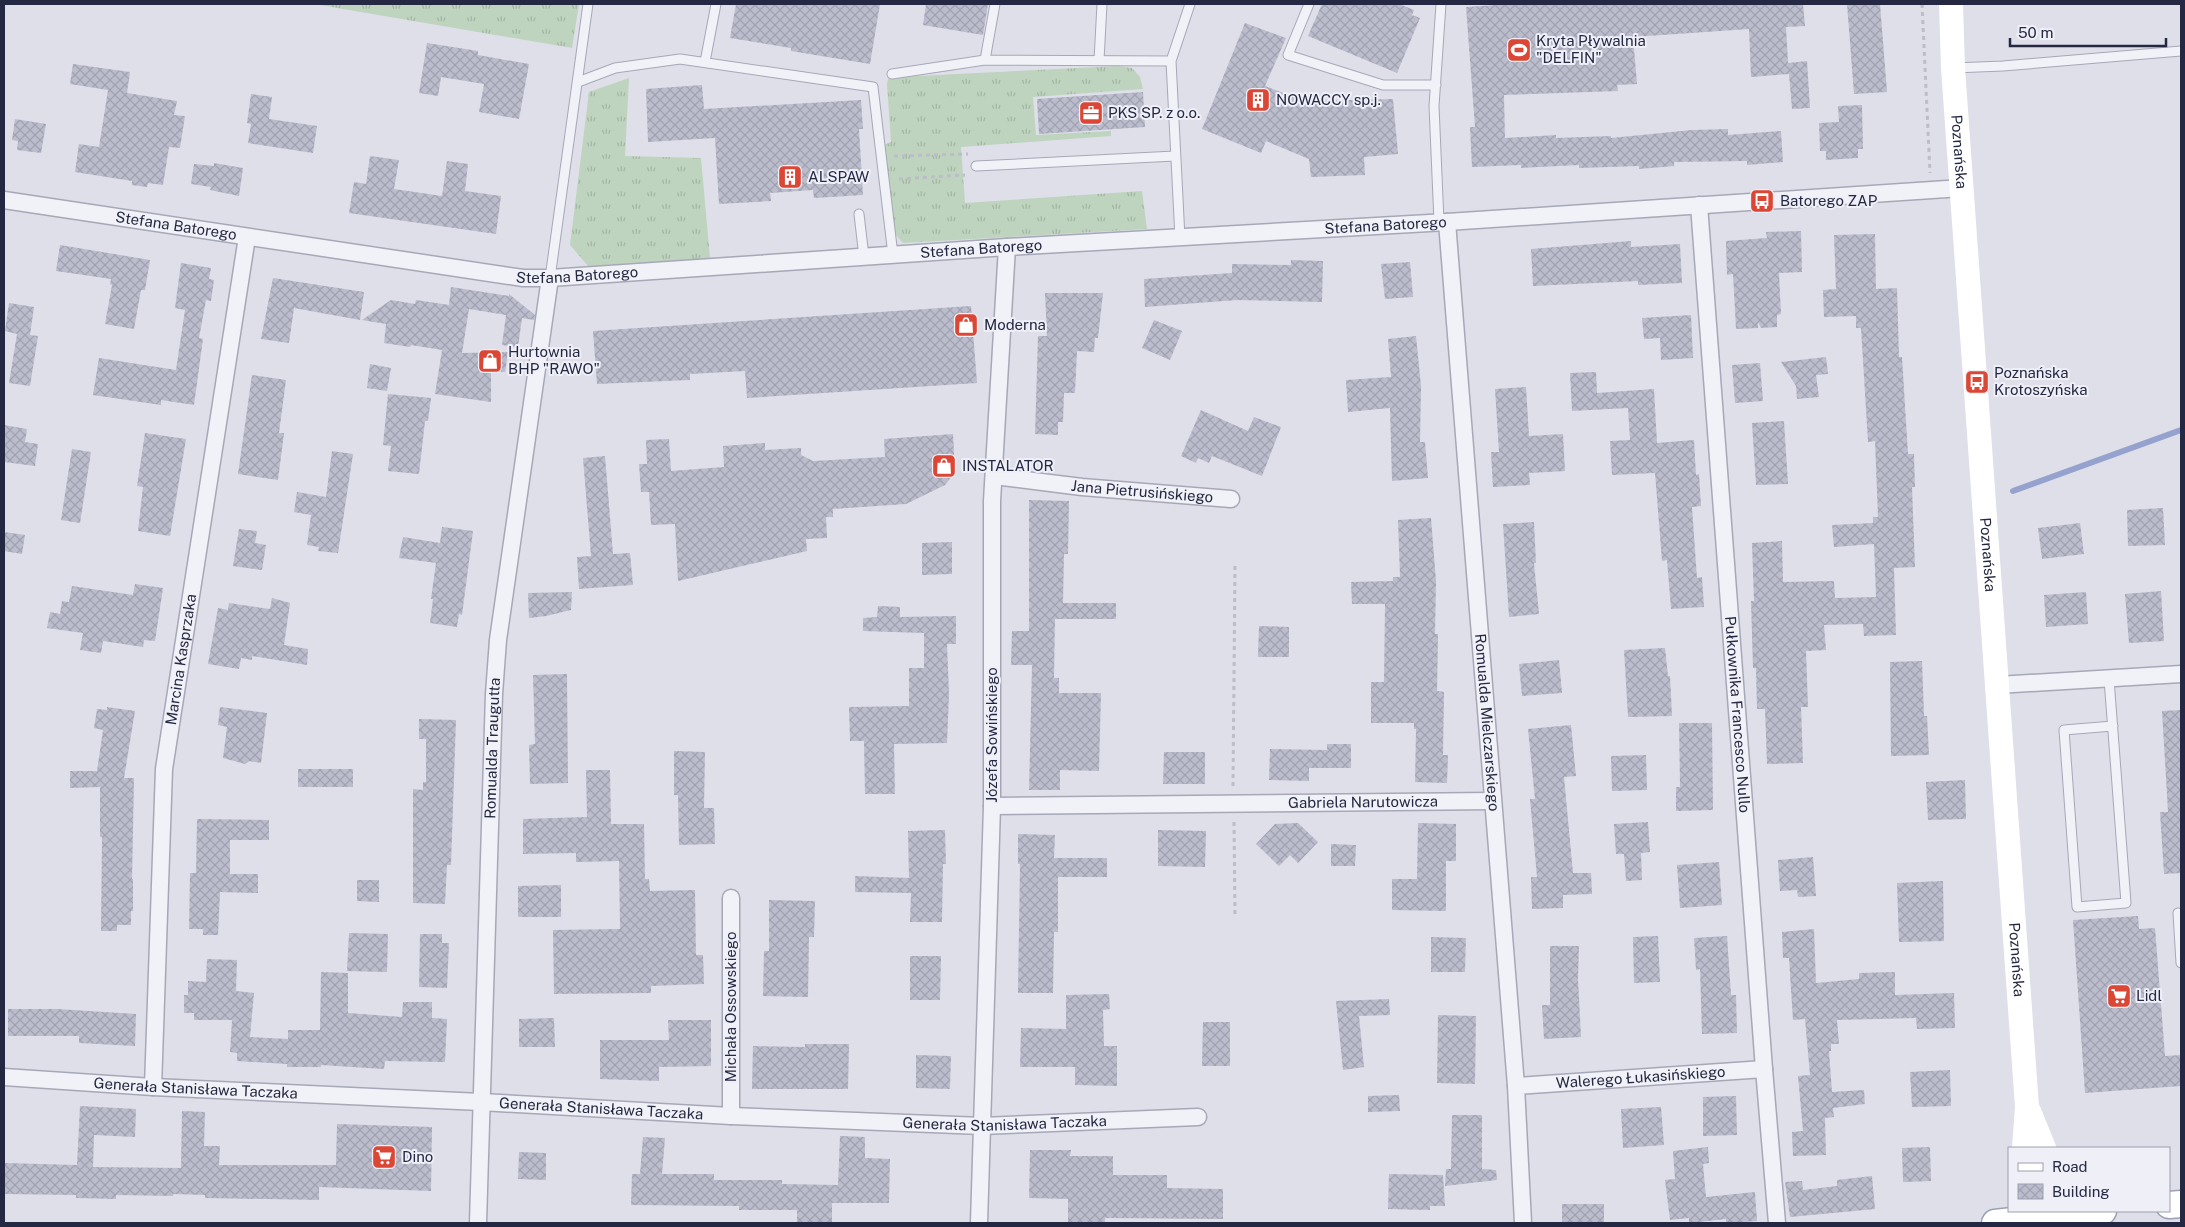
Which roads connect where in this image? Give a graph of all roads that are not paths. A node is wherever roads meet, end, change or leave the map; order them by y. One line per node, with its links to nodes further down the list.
1 (588, 4): 16 (lane)
2 (716, 4): 13 (lane)
3 (996, 4): 10 (lane)
4 (1102, 4): 11 (lane)
5 (1190, 4): 12 (lane)
6 (1309, 4): 17 (lane)
7 (1441, 4): 17 (lane)
8 (1951, 4): 14 (main road, Poznańska)
9 (2181, 51): 14 (lane)
10 (985, 60): 11 (lane); 15 (lane)
11 (1099, 60): 12 (lane)
12 (1171, 61): 18 (lane)
13 (705, 62): 16 (lane); 28 (lane)
14 (1953, 68): 20 (main road, Poznańska)
15 (892, 74)
16 (578, 82): 30 (lane)
17 (1436, 85): 24 (lane)
18 (1175, 156): 19 (lane); 26 (lane)
19 (974, 170)
20 (1962, 188): 22 (street, Stefana Batorego); 35 (main road, Poznańska)
21 (4, 200): 25 (street, Stefana Batorego)
22 (1699, 206): 24 (street, Stefana Batorego); 42 (street, Pułkownika Francesco Nullo)
23 (859, 214): 29 (lane)
24 (1443, 222): 26 (street, Stefana Batorego); 37 (street, Romualda Mielczarskiego)
25 (247, 236): 30 (street, Stefana Batorego); 45 (street, Marcina Kasprzaka)
26 (1180, 238): 27 (street, Stefana Batorego)
27 (1006, 247): 28 (street, Stefana Batorego); 31 (street, Józefa Sowińskiego)
28 (893, 255): 29 (street, Stefana Batorego)
29 (864, 257): 30 (street, Stefana Batorego)
30 (550, 278): 46 (street, Romualda Traugutta)
31 (994, 476): 32 (street, Jana Pietrusińskiego); 38 (street, Józefa Sowińskiego)
32 (1231, 499)
33 (2181, 674): 34 (street)
34 (2109, 679): 35 (street); 36 (lane)
35 (1997, 685): 47 (main road, Poznańska)
36 (2113, 726): 36 (lane)
37 (1492, 801): 38 (street, Gabriela Narutowicza); 44 (street, Romualda Mielczarskiego)
38 (992, 806): 50 (street, Józefa Sowińskiego)
39 (731, 898): 48 (street, Michała Ossowskiego)
40 (2178, 913): 41 (lane)
41 (2181, 963)
42 (1764, 1069): 44 (street, Walerego Łukasińskiego); 58 (street, Pułkownika Francesco Nullo)
43 (4, 1077): 45 (street, Generała Stanisława Taczaka)
44 (1516, 1086): 57 (street, Romualda Mielczarskiego)
45 (153, 1087): 46 (street, Generała Stanisława Taczaka)
46 (481, 1102): 48 (street, Generała Stanisława Taczaka); 55 (street, Romualda Traugutta)
47 (2027, 1107): 51 (main road, Poznańska); 52 (main road, Poznańska)
48 (731, 1116): 50 (street, Generała Stanisława Taczaka)
49 (1198, 1117): 50 (street, Generała Stanisława Taczaka)
50 (982, 1126): 56 (street, Józefa Sowińskiego)
51 (2024, 1147)
52 (2044, 1147)
53 (2093, 1212): 54 (main road)
54 (2036, 1218): 59 (main road)
55 (478, 1223)
56 (979, 1223)
57 (1523, 1223)
58 (1777, 1223)
59 (1995, 1223)

